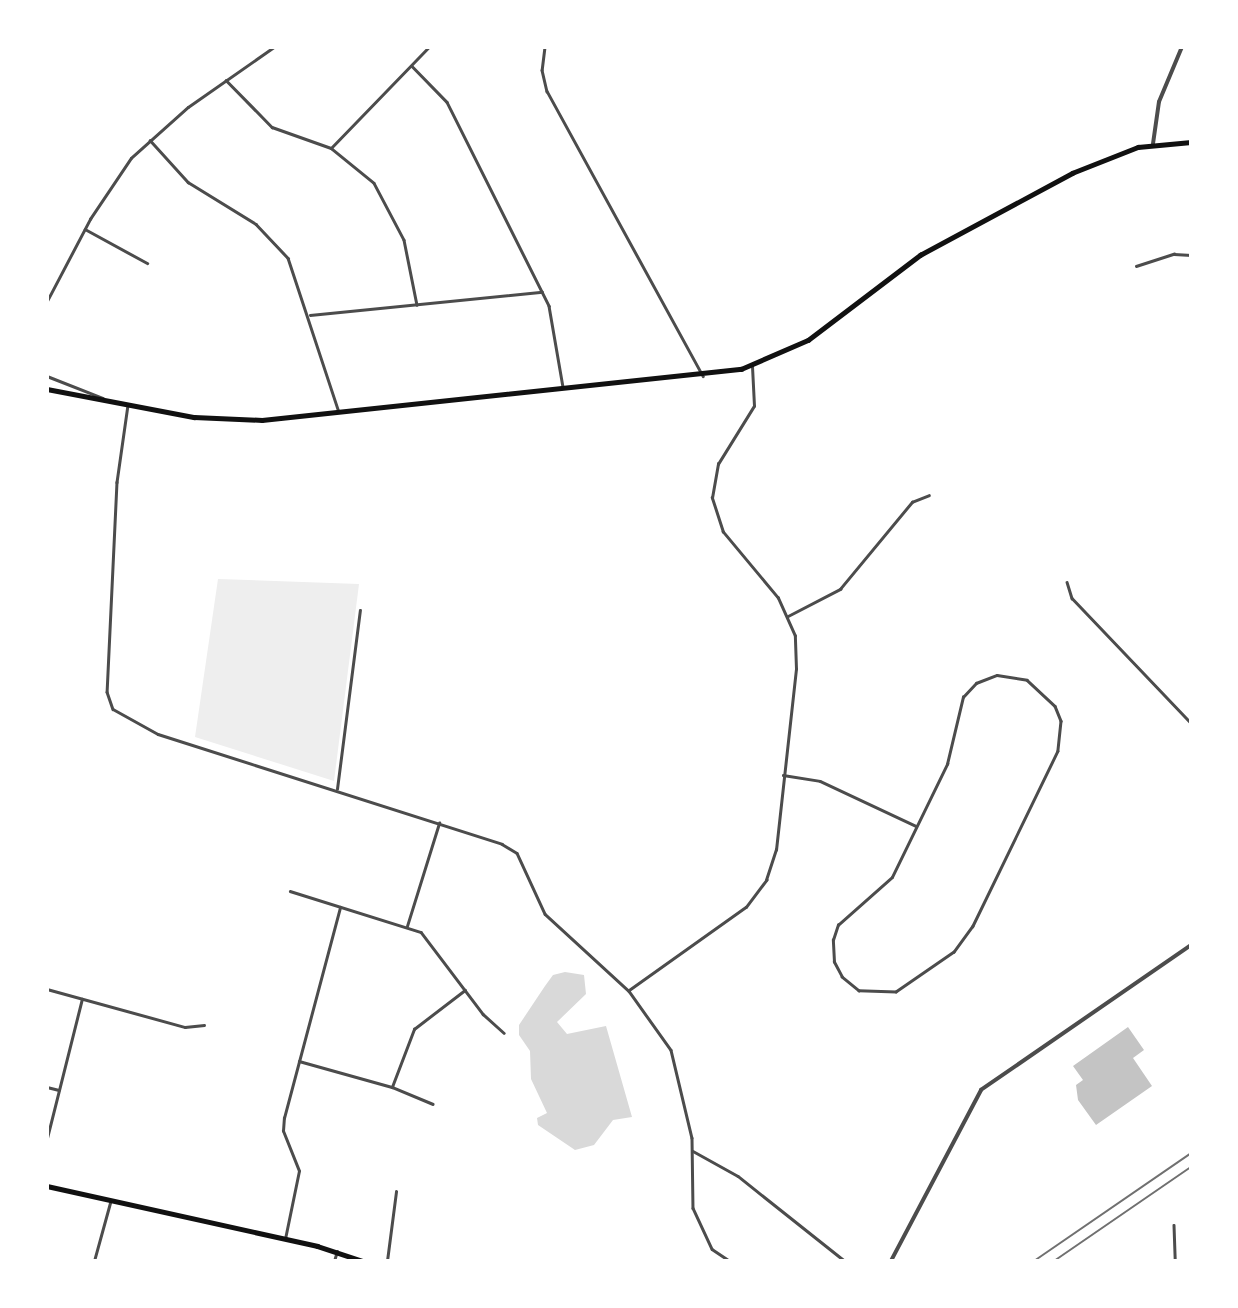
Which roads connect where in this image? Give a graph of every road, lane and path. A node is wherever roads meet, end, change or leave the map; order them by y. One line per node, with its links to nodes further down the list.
1 (274, 47): 6 (street)
2 (429, 47): 5 (street)
3 (545, 47): 21 (street)
4 (1182, 47): 9 (street)
5 (412, 66): 10 (street); 15 (street)
6 (226, 80): 7 (street); 10 (street)
7 (150, 140): 11 (street); 18 (street)
8 (1191, 142): 9 (main road)
9 (1153, 144): 19 (main road)
10 (331, 148): 17 (street)
11 (85, 229): 13 (street); 16 (street)
12 (1191, 256): 14 (street)
13 (147, 263)
14 (1136, 266)
15 (542, 292): 17 (street); 22 (street)
16 (47, 301)
17 (417, 305): 18 (street)
18 (310, 315): 26 (street)
19 (752, 366): 21 (main road); 30 (street)
20 (47, 376): 24 (street)
21 (703, 376): 22 (main road)
22 (563, 387): 26 (main road)
23 (47, 389): 24 (main road)
24 (115, 403): 25 (main road)
25 (128, 405): 26 (main road); 33 (street)
26 (339, 412)
27 (929, 495): 30 (street)
28 (1067, 582): 31 (street)
29 (360, 610): 33 (street)
30 (788, 616): 32 (street)
31 (1191, 723)
32 (783, 775): 35 (street); 42 (street)
33 (337, 789): 34 (street)
34 (439, 823): 38 (street); 42 (street)
35 (916, 826): 35 (street)
36 (290, 891): 37 (street)
37 (340, 907): 38 (street); 46 (street)
38 (407, 926): 41 (street)
39 (1191, 945): 65 (street)
40 (47, 989): 43 (street)
41 (465, 990): 45 (street); 48 (street)
42 (629, 991): 52 (street)
43 (82, 999): 44 (street); 49 (street)
44 (204, 1025)
45 (504, 1033)
46 (299, 1061): 48 (street); 57 (street)
47 (47, 1087): 49 (street)
48 (392, 1087): 50 (street)
49 (58, 1090): 51 (street)
50 (432, 1104)
51 (47, 1138)
52 (694, 1151): 63 (street); 64 (street)
53 (47, 1186): 55 (main road)
54 (397, 1192): 62 (street)
55 (110, 1203): 57 (main road); 59 (street)
56 (1174, 1225): 66 (street)
57 (285, 1238): 58 (main road)
58 (337, 1251): 60 (street); 61 (main road)
59 (94, 1261)
60 (334, 1261)
61 (363, 1261)
62 (387, 1261)
63 (730, 1261)
64 (845, 1261)
65 (891, 1261)
66 (1175, 1261)

